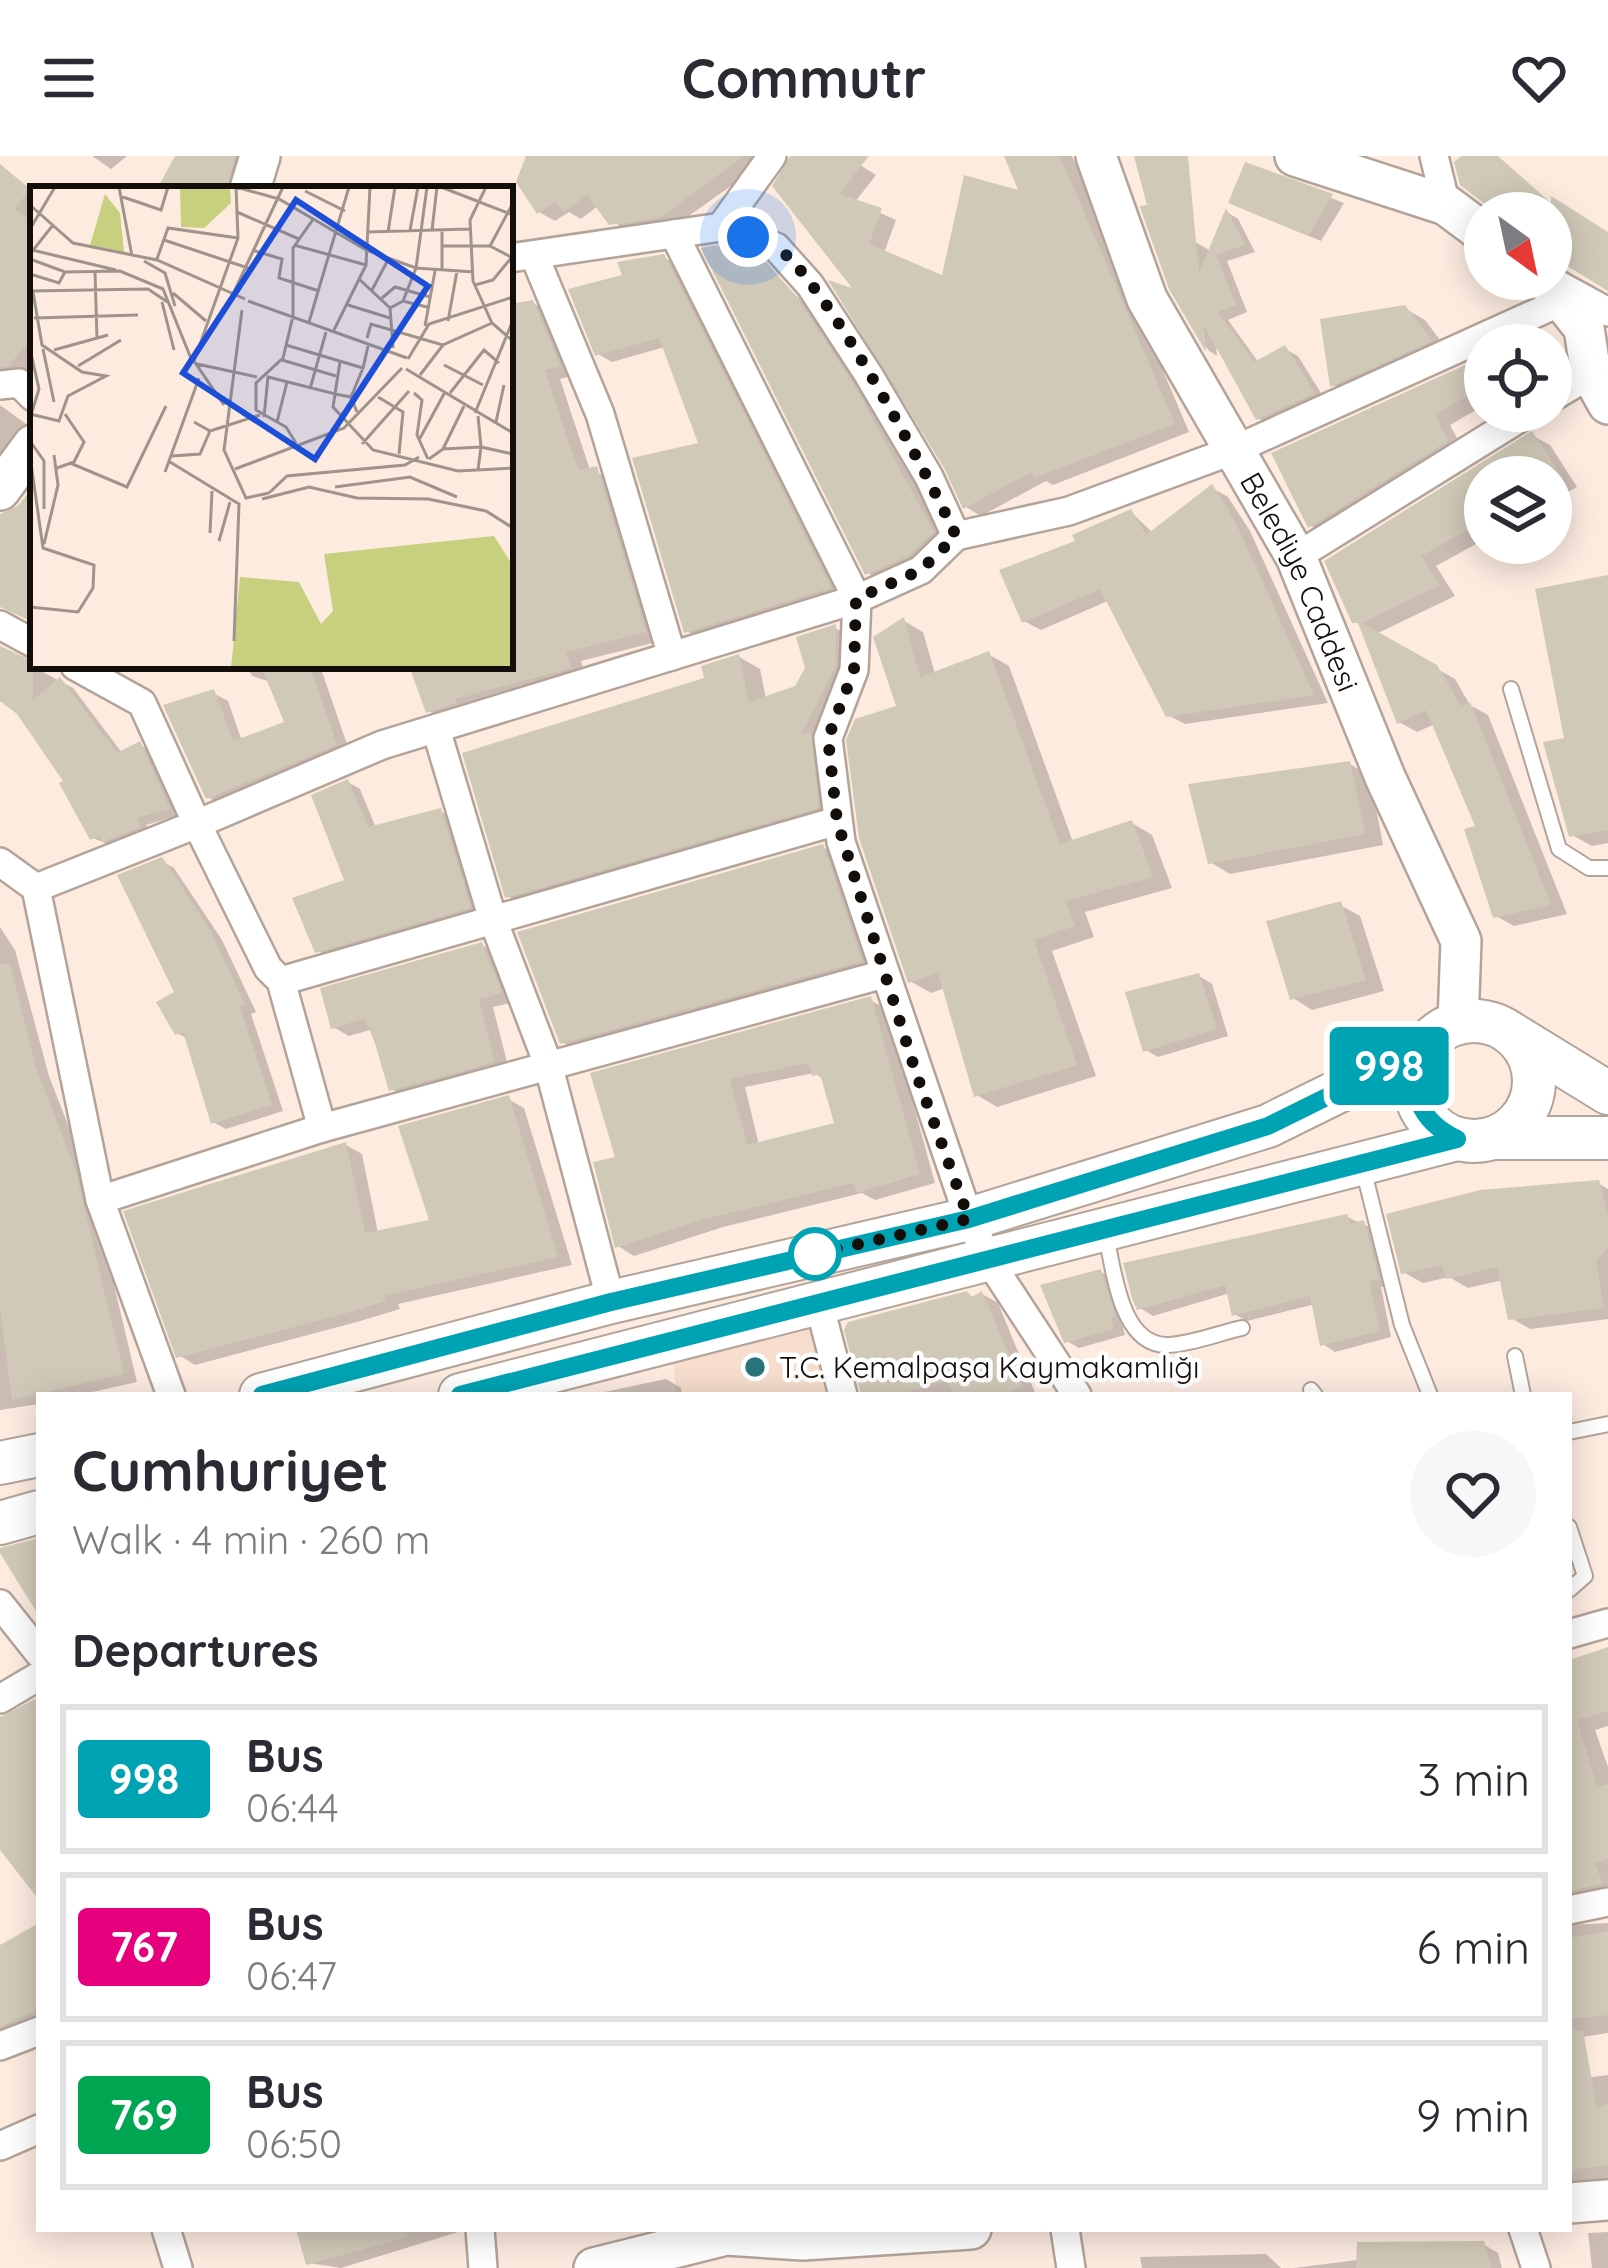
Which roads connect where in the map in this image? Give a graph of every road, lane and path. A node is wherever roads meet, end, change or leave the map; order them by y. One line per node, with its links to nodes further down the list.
1 (260, 156): 6 (main road)
2 (772, 156): 9 (street)
3 (1096, 156): 19 (main road, Belediye Caddesi)
4 (1295, 156): 7 (main road)
5 (1434, 156): 7 (street)
6 (251, 186)
7 (1446, 206): 8 (main road)
8 (1464, 219)
9 (721, 227): 10 (street); 21 (street)
10 (674, 234): 11 (street); 23 (street)
11 (522, 256): 26 (street)
12 (1572, 295): 15 (street)
13 (1533, 300): 19 (street)
14 (1565, 300): 16 (main road)
15 (1608, 313)
16 (1599, 389)
17 (1497, 432): 22 (street)
18 (30, 450): 20 (main road)
19 (1234, 450): 21 (street); 22 (main road, Belediye Caddesi)
20 (0, 490)
21 (956, 536): 23 (street)
22 (1296, 557): 38 (main road, Belediye Caddesi)
23 (856, 599): 26 (street); 30 (street)
24 (0, 625): 25 (street)
25 (30, 641)
26 (672, 656): 29 (street)
27 (80, 669): 31 (street)
28 (1511, 689): 33 (lane)
29 (436, 729): 31 (street); 35 (street)
30 (837, 821): 35 (street); 36 (street)
31 (197, 824): 34 (street); 37 (street)
32 (0, 862): 34 (street)
33 (1608, 868)
34 (36, 888): 47 (street)
35 (493, 920): 37 (street); 41 (street)
36 (884, 974): 41 (street); 48 (street)
37 (281, 981): 43 (street)
38 (1458, 1023): 39 (main road); 40 (main road)
39 (1502, 1028): 42 (main road); 44 (main road)
40 (1422, 1050): 44 (main road); 48 (main road)
41 (548, 1064): 43 (street); 52 (street)
42 (1608, 1094)
43 (322, 1128): 47 (street)
44 (1475, 1138): 45 (main road); 46 (main road)
45 (1608, 1138)
46 (1362, 1163): 49 (main road); 61 (lane)
47 (100, 1201): 56 (street)
48 (969, 1219): 50 (street); 52 (main road)
49 (1105, 1232): 50 (main road); 53 (lane)
50 (990, 1262): 51 (main road); 60 (street)
51 (818, 1300): 55 (main road); 59 (street)
52 (611, 1302): 57 (main road)
53 (1242, 1328)
54 (1515, 1356): 62 (lane)
55 (556, 1382): 58 (main road)
56 (170, 1392)
57 (272, 1392)
58 (482, 1392)
59 (842, 1392)
60 (1075, 1392)
61 (1429, 1392)
62 (1522, 1392)
63 (1608, 1424): 64 (lane)
64 (1572, 1431)
65 (36, 1456): 66 (main road)
66 (0, 1463)
67 (36, 1513): 68 (main road)
68 (0, 1523)
69 (1572, 1536): 70 (lane)
70 (1572, 1588)
71 (0, 1604): 74 (street)
72 (1608, 1623): 73 (street)
73 (1572, 1633)
74 (36, 1648)
75 (36, 1678): 76 (street)
76 (0, 1699)
77 (1608, 1902): 78 (street)
78 (1572, 1909)
79 (36, 2032): 80 (street)
80 (0, 2046)
81 (36, 2130): 82 (street)
82 (0, 2146)
83 (1608, 2200): 84 (main road)
84 (1572, 2203)
85 (167, 2232): 91 (street)
86 (480, 2232): 92 (street)
87 (925, 2232): 90 (main road)
88 (1065, 2232): 94 (street)
89 (1524, 2232): 95 (street)
90 (732, 2244): 93 (main road)
91 (178, 2268)
92 (483, 2268)
93 (594, 2268)
94 (1071, 2268)
95 (1536, 2268)

